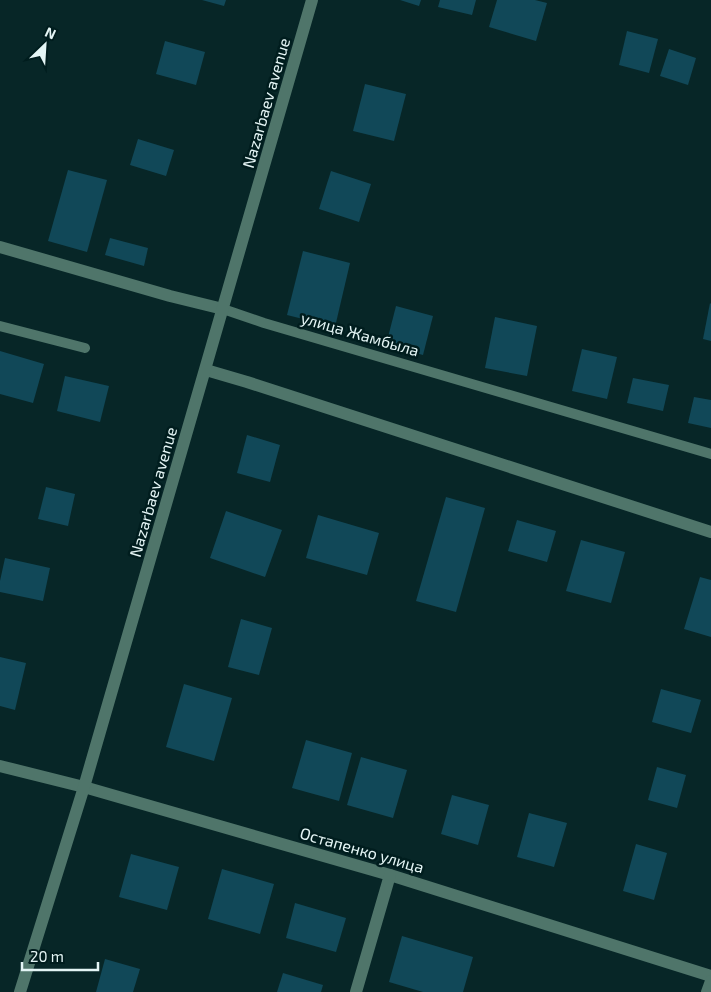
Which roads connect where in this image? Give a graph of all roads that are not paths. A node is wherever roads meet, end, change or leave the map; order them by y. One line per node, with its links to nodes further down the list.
1 (312, 0): 3 (street, Nazarbaev avenue)
2 (0, 248): 3 (street, улица Жамбыла)
3 (223, 309): 6 (street, Nazarbaev avenue); 7 (lane, улица Жамбыла)
4 (0, 326): 5 (lane)
5 (85, 348)
6 (206, 370): 8 (street); 10 (street, Nazarbaev avenue)
7 (711, 454)
8 (711, 532)
9 (0, 766): 10 (street, Остапенко улица)
10 (84, 787): 11 (street, Остапенко улица); 14 (street, Nazarbaev avenue)
11 (390, 875): 12 (street, Остапенко улица); 15 (street)
12 (711, 976)
13 (711, 981): 16 (street)
14 (20, 992)
15 (356, 992)
16 (707, 992)

